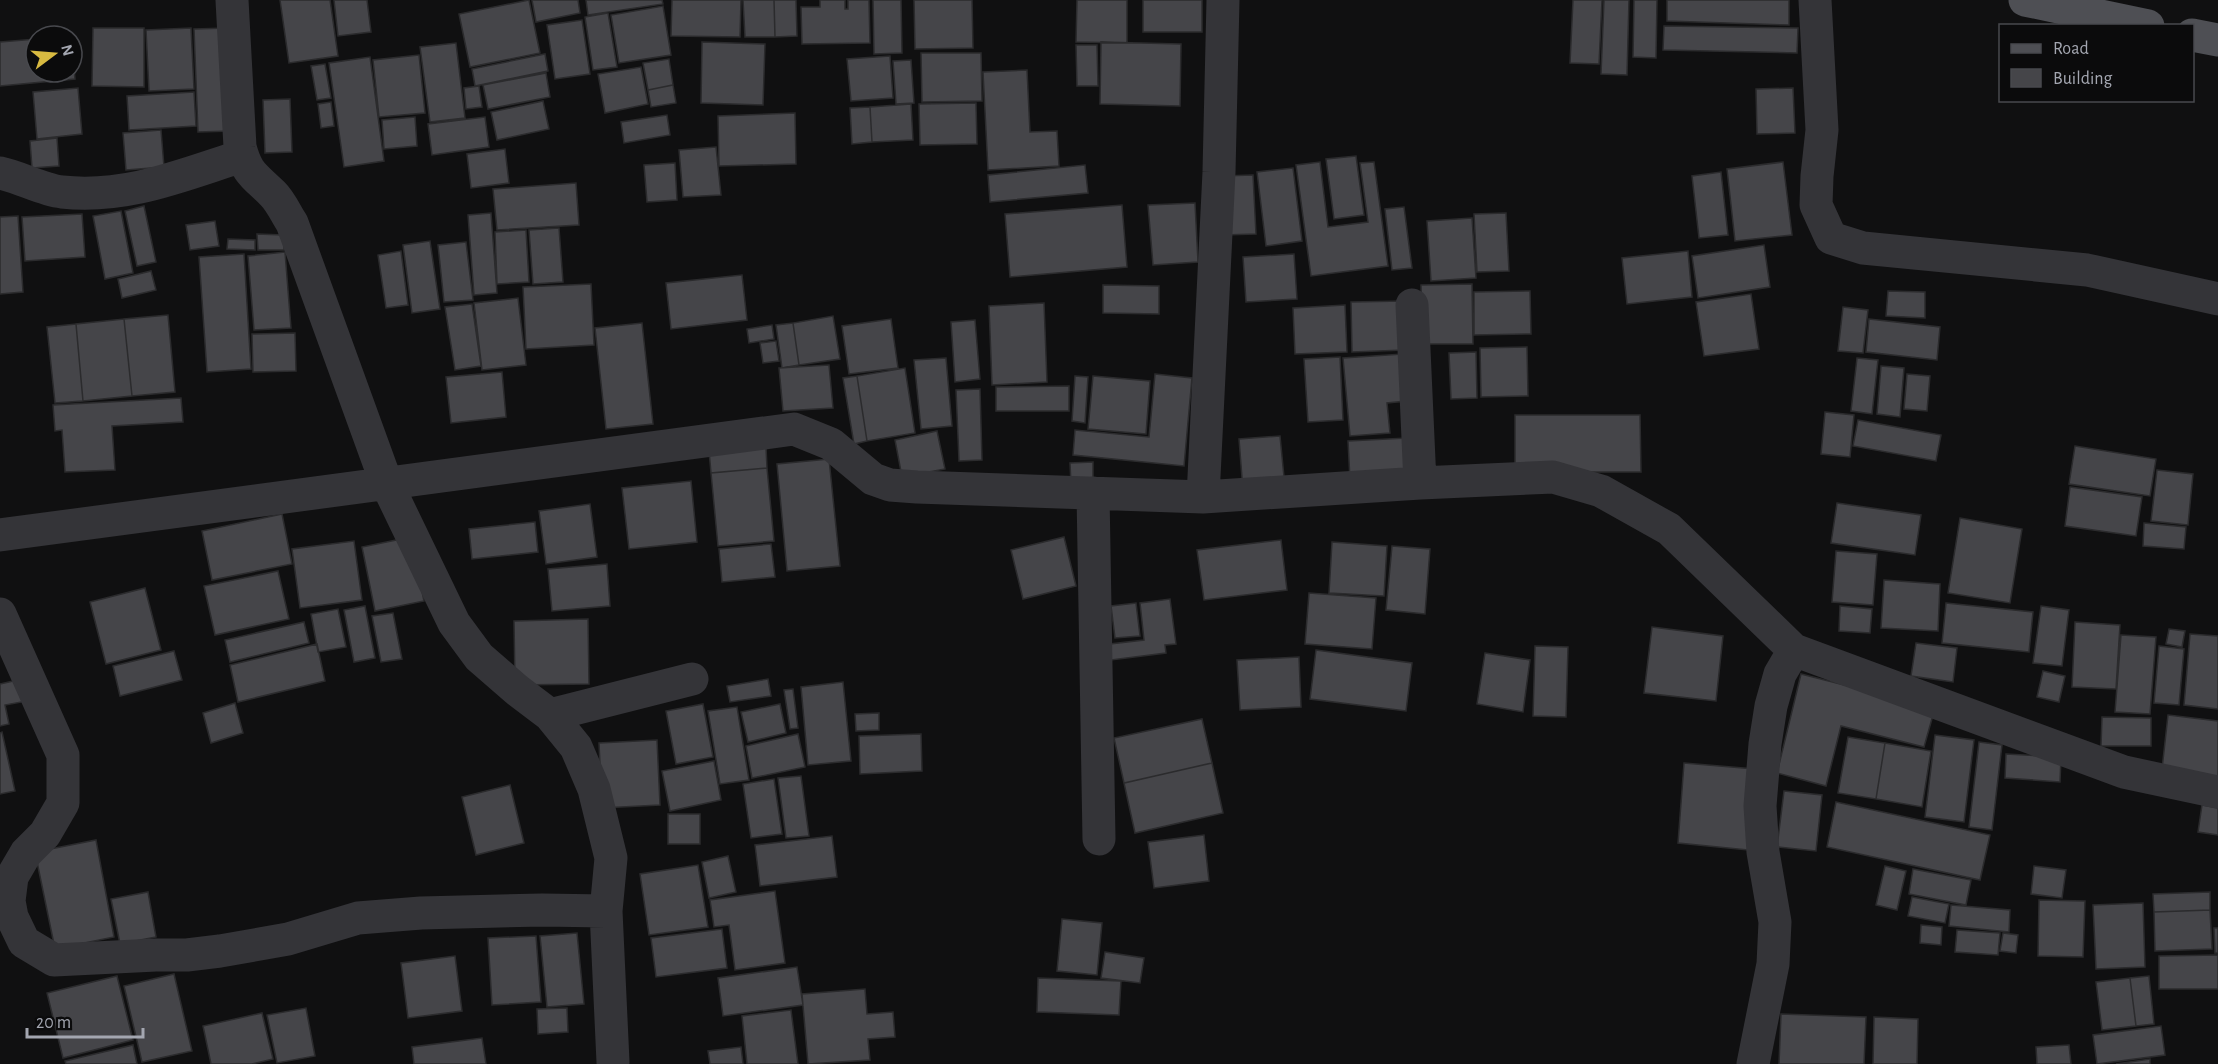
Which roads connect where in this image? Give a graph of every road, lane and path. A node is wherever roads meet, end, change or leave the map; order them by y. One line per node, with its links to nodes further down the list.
1 (232, 0): 8 (street)
2 (1223, 0): 15 (street)
3 (1815, 0): 10 (street)
4 (2025, 0): 5 (main road)
5 (2139, 24)
6 (2194, 35): 7 (main road)
7 (2218, 40)
8 (242, 156): 9 (street); 12 (street)
9 (0, 173)
10 (2218, 299)
11 (1412, 305): 13 (street)
12 (386, 482): 14 (street); 16 (street); 20 (street)
13 (1420, 483): 15 (street); 18 (street)
14 (1093, 493): 15 (street); 22 (street)
15 (1203, 497)
16 (0, 535)
17 (0, 614): 24 (street)
18 (1794, 650): 21 (street); 26 (street)
19 (692, 679): 20 (street)
20 (550, 715): 23 (street)
21 (2218, 792)
22 (1099, 839)
23 (606, 911): 24 (street); 25 (street)
24 (6, 918)
25 (613, 1062)
26 (1753, 1064)

